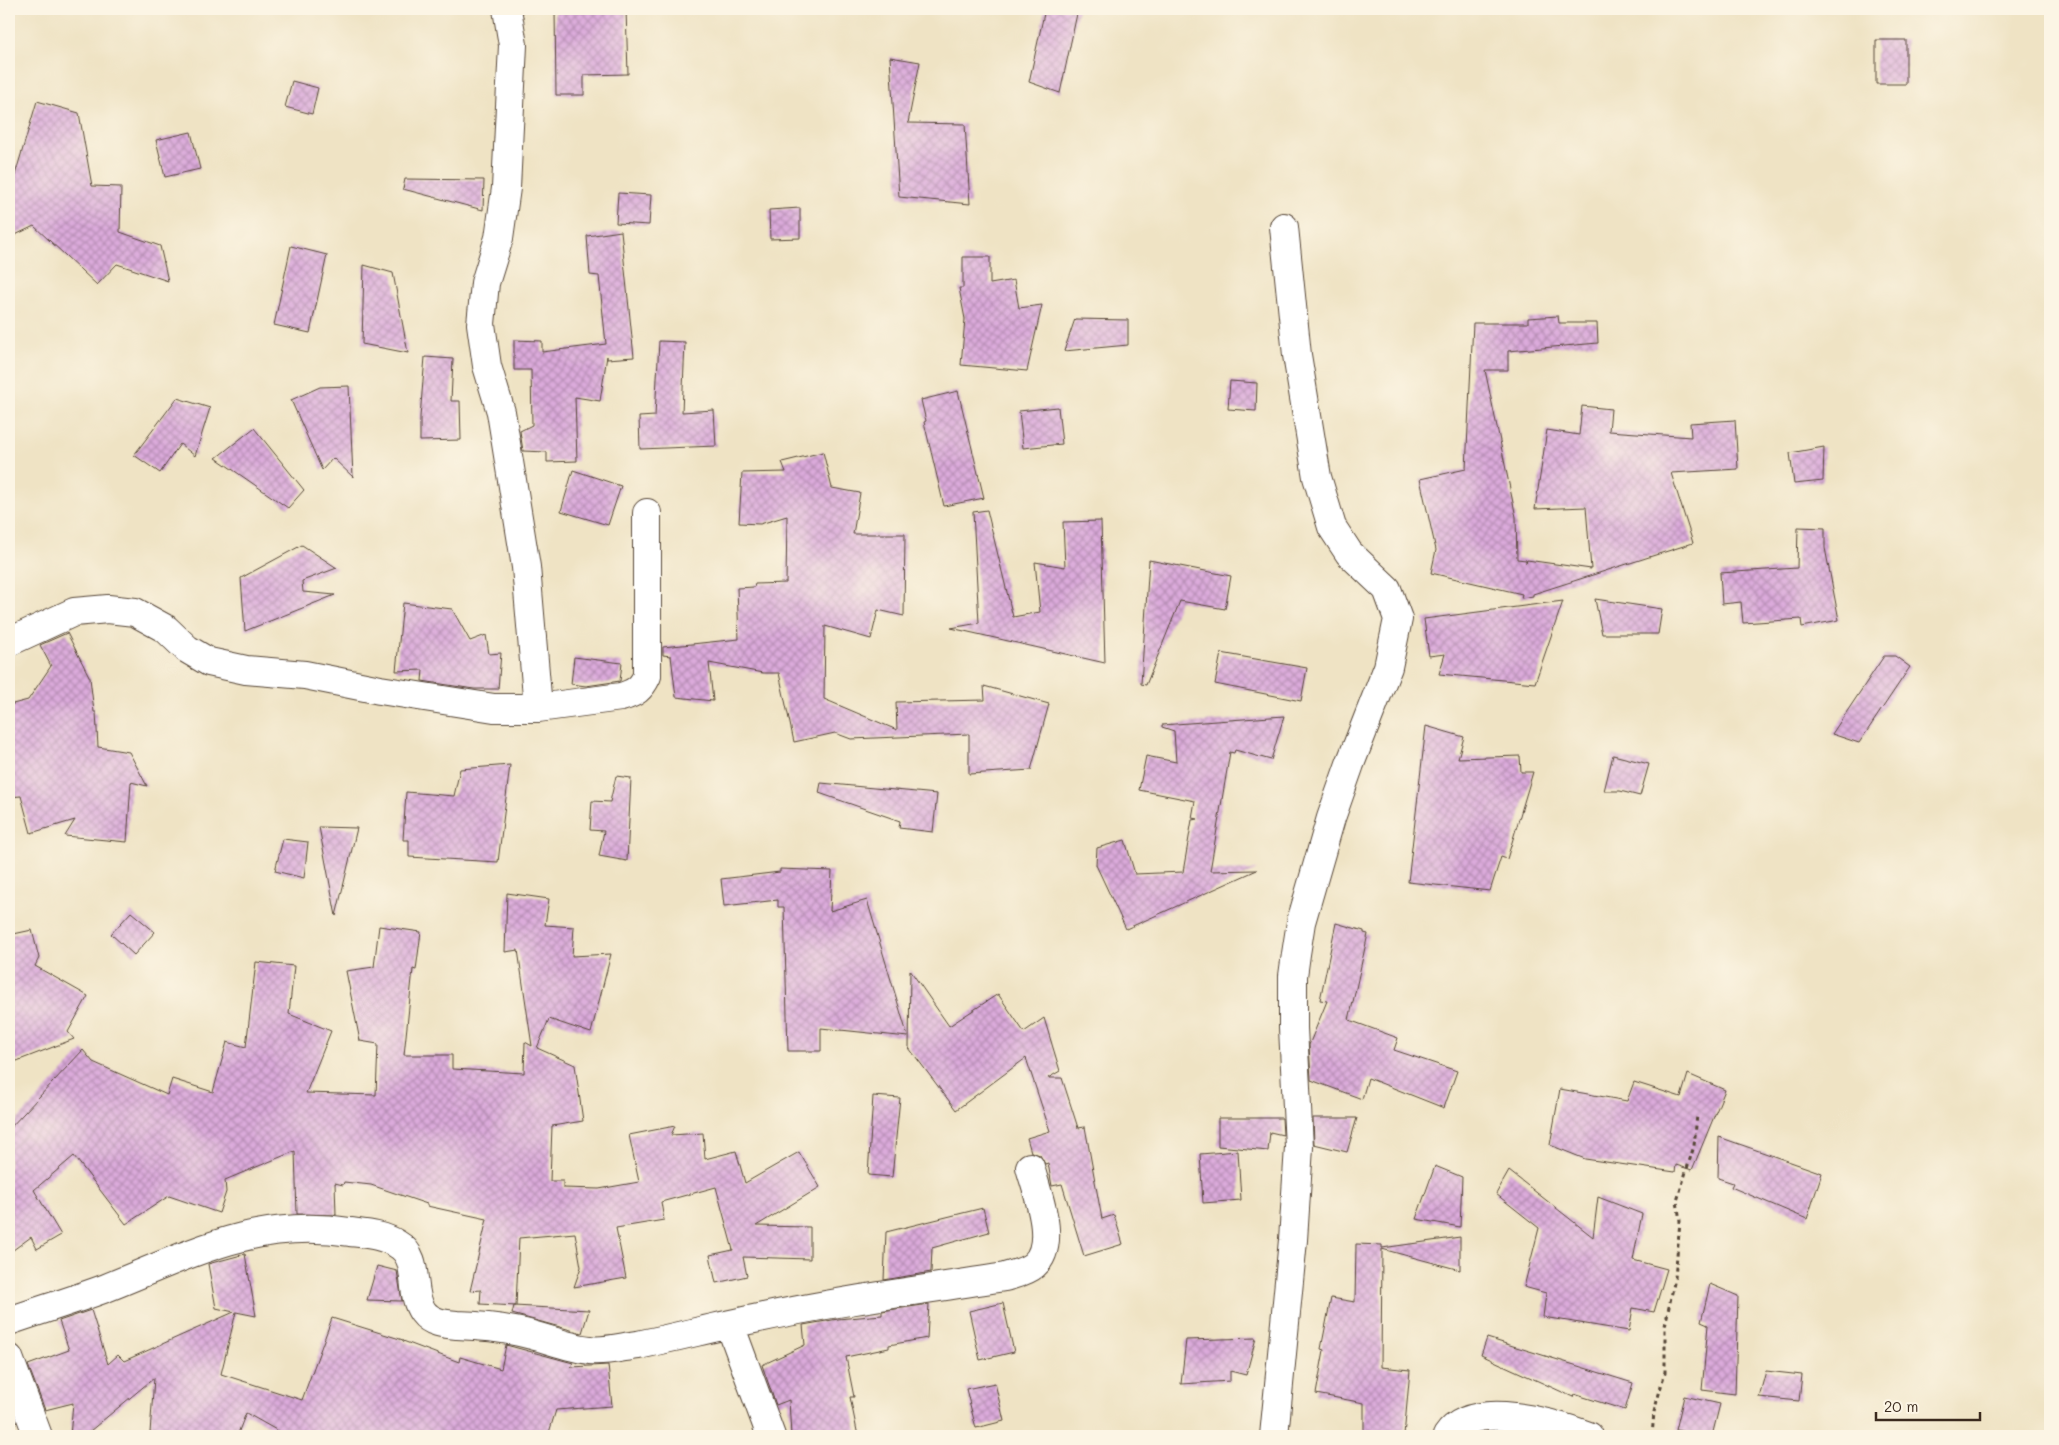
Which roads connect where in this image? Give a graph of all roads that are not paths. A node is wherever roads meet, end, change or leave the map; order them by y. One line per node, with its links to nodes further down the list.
1 (507, 9): 5 (street)
2 (1284, 227): 12 (street)
3 (647, 513): 5 (street)
4 (9, 642): 5 (street)
5 (538, 708)
6 (1030, 1168): 8 (street)
7 (9, 1321): 8 (street)
8 (730, 1325): 11 (street)
9 (9, 1358): 10 (street)
10 (38, 1436)
11 (771, 1436)
12 (1274, 1436)
13 (1447, 1436): 14 (street)
14 (1589, 1436)

